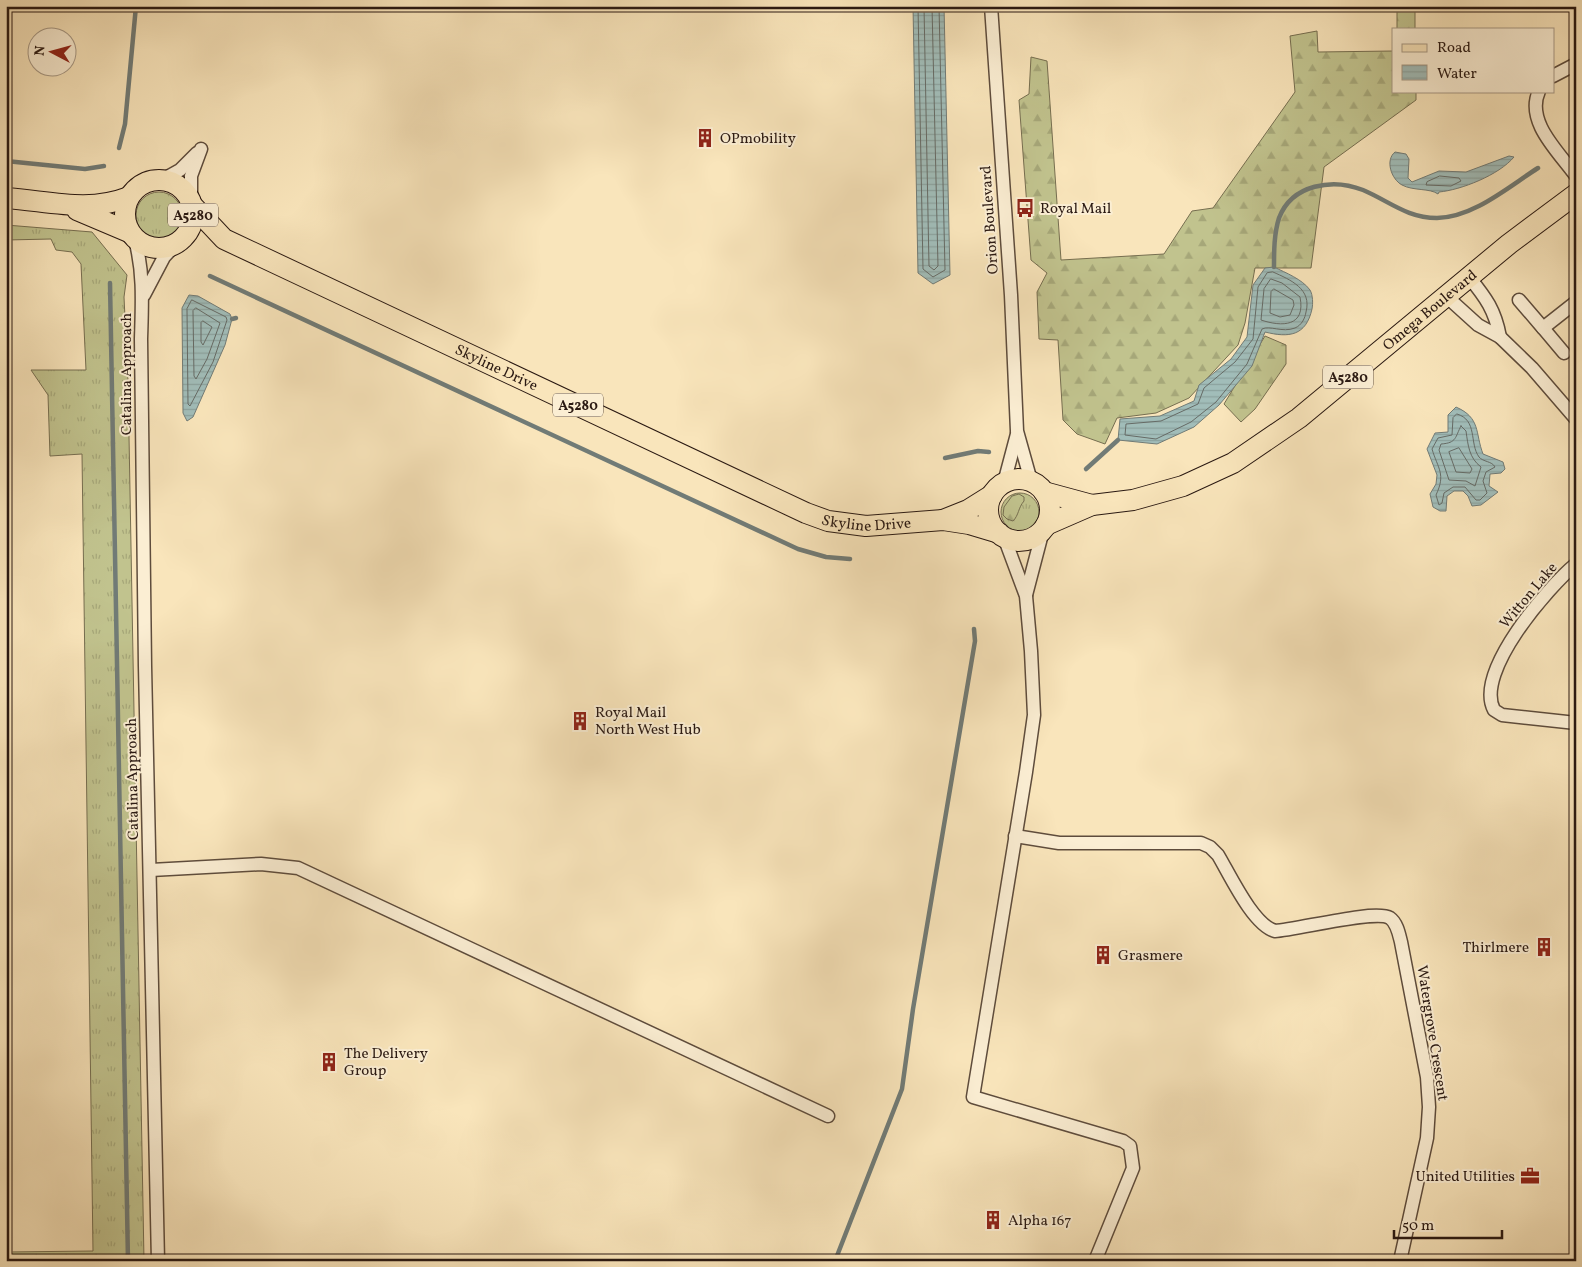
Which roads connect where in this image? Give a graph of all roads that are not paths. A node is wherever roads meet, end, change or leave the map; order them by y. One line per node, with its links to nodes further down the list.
1 (991, 6): 24 (street, Orion Boulevard)
2 (1576, 64): 3 (street)
3 (1554, 75)
4 (1539, 92): 5 (street)
5 (1576, 176)
6 (162, 180): 8 (main road, A5280); 10 (main road, A5280); 10 (street)
7 (1576, 194): 15 (main road, Omega Boulevard / A5280)
8 (129, 196): 11 (main road, A5280); 12 (main road)
9 (6, 198): 11 (main road, A5280)
10 (191, 203): 13 (main road, Skyline Drive / A5280); 14 (main road, A5280)
11 (66, 206): 12 (main road, A5280)
12 (132, 236): 14 (main road, A5280); 17 (street, Catalina Approach)
13 (224, 239): 14 (main road, Skyline Drive / A5280); 28 (main road, Skyline Drive / A5280)
14 (178, 243): 17 (street, Catalina Approach)
15 (1469, 277): 16 (main road, Omega Boulevard / A5280); 21 (street)
16 (1446, 296): 21 (street); 27 (main road, Omega Boulevard / A5280)
17 (143, 297): 35 (street, Catalina Approach)
18 (1519, 300): 20 (street)
19 (1576, 302): 20 (street)
20 (1543, 328): 22 (street)
21 (1500, 337): 23 (street)
22 (1564, 353)
23 (1576, 419)
24 (1018, 432): 25 (street, Orion Boulevard); 26 (street, Orion Boulevard)
25 (1038, 486): 26 (main road, A5280); 27 (main road, Omega Boulevard / A5280); 29 (main road)
26 (998, 489): 28 (main road, Skyline Drive / A5280); 30 (main road)
27 (1092, 505): 29 (main road, Omega Boulevard / A5280)
28 (943, 520): 30 (main road, Skyline Drive / A5280)
29 (1045, 528): 30 (main road, A5280); 32 (street)
30 (1001, 535): 32 (street)
31 (1576, 564): 33 (street, Witton Lake)
32 (1026, 596): 34 (street)
33 (1576, 724)
34 (1015, 836): 38 (street); 39 (street, Watergrove Crescent)
35 (151, 870): 36 (street); 37 (street, Catalina Approach)
36 (828, 1116)
37 (158, 1261)
38 (1095, 1261)
39 (1400, 1261)

